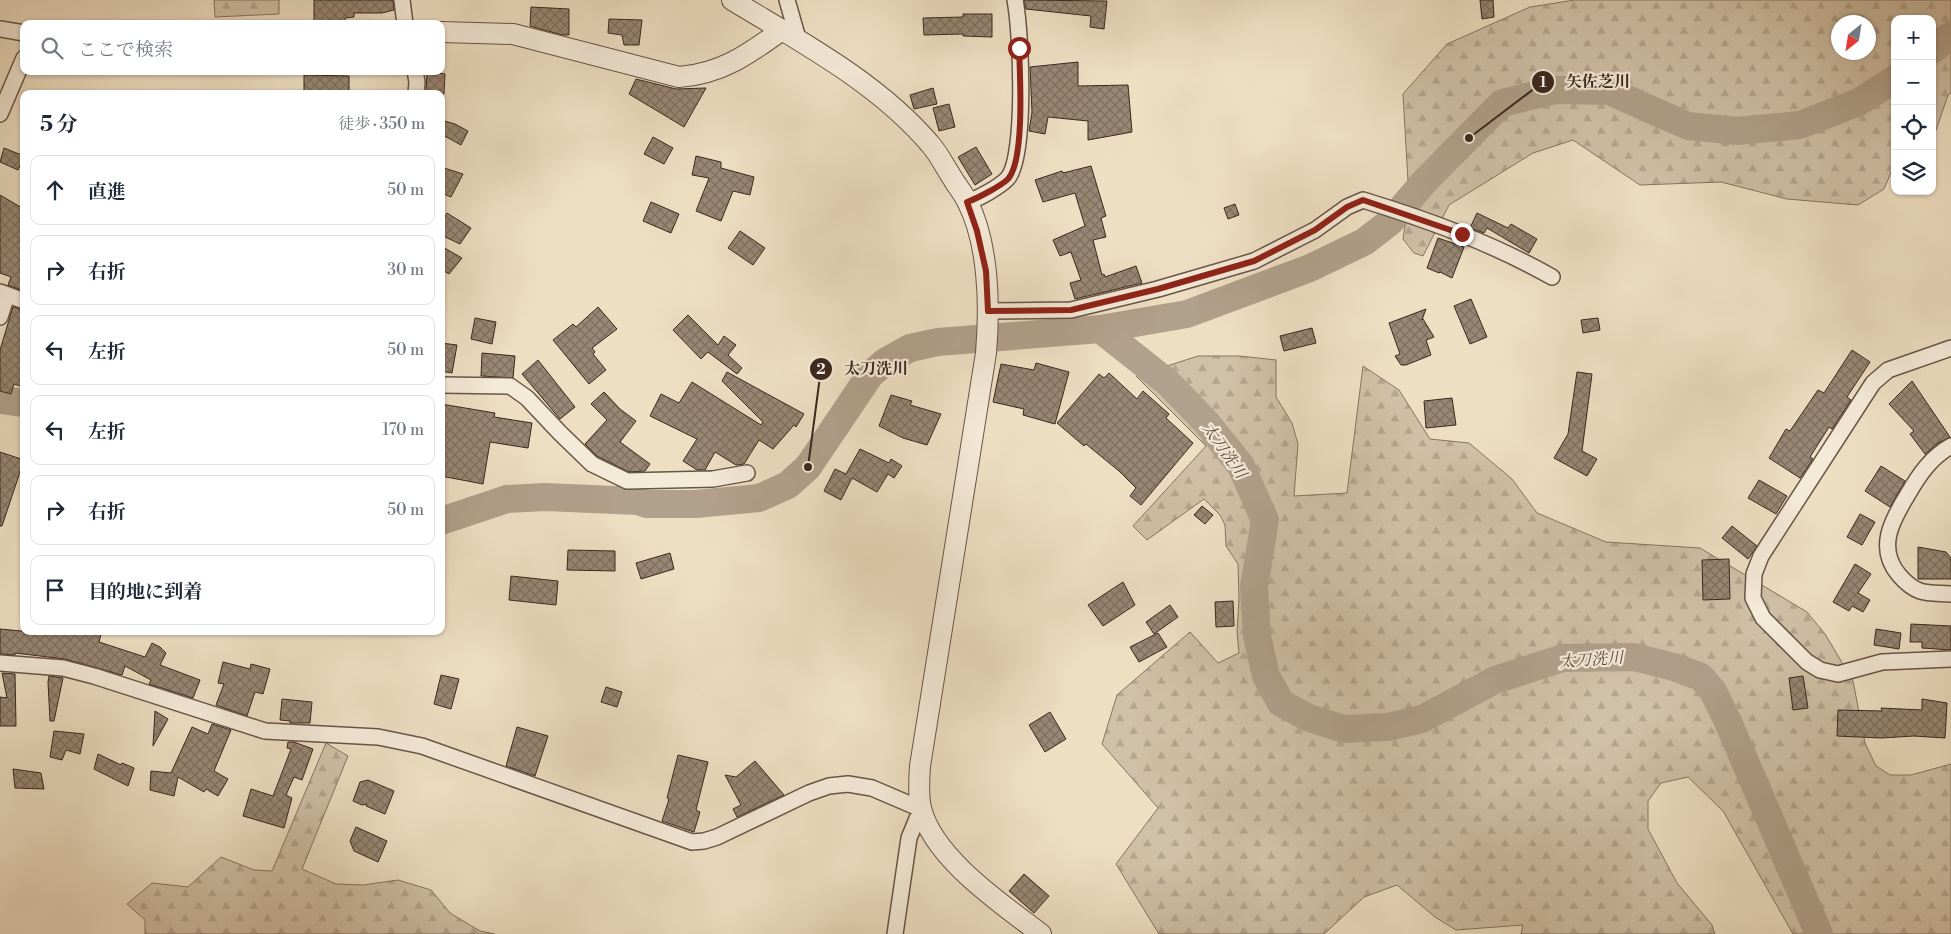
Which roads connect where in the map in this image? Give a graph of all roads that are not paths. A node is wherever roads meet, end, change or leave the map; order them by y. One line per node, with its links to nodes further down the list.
1 (402, 0): 5 (street)
2 (732, 0): 7 (street)
3 (787, 0): 10 (street)
4 (1015, 0): 15 (street)
5 (404, 20)
6 (0, 29): 8 (street)
7 (782, 30): 9 (street); 10 (street)
8 (20, 32)
9 (445, 32)
10 (800, 42): 15 (street)
11 (20, 67): 14 (street)
12 (416, 75): 13 (street)
13 (416, 90)
14 (0, 114)
15 (967, 202): 20 (street)
16 (1552, 277): 20 (street)
17 (3, 294): 18 (street); 19 (street)
18 (20, 299)
19 (0, 317)
20 (989, 317): 28 (street)
21 (1951, 348): 26 (street)
22 (445, 385): 24 (street)
23 (1951, 446): 25 (street)
24 (747, 473)
25 (1951, 594)
26 (1951, 659)
27 (0, 663): 28 (street)
28 (921, 809): 29 (street); 30 (street)
29 (895, 934)
30 (1041, 934)

